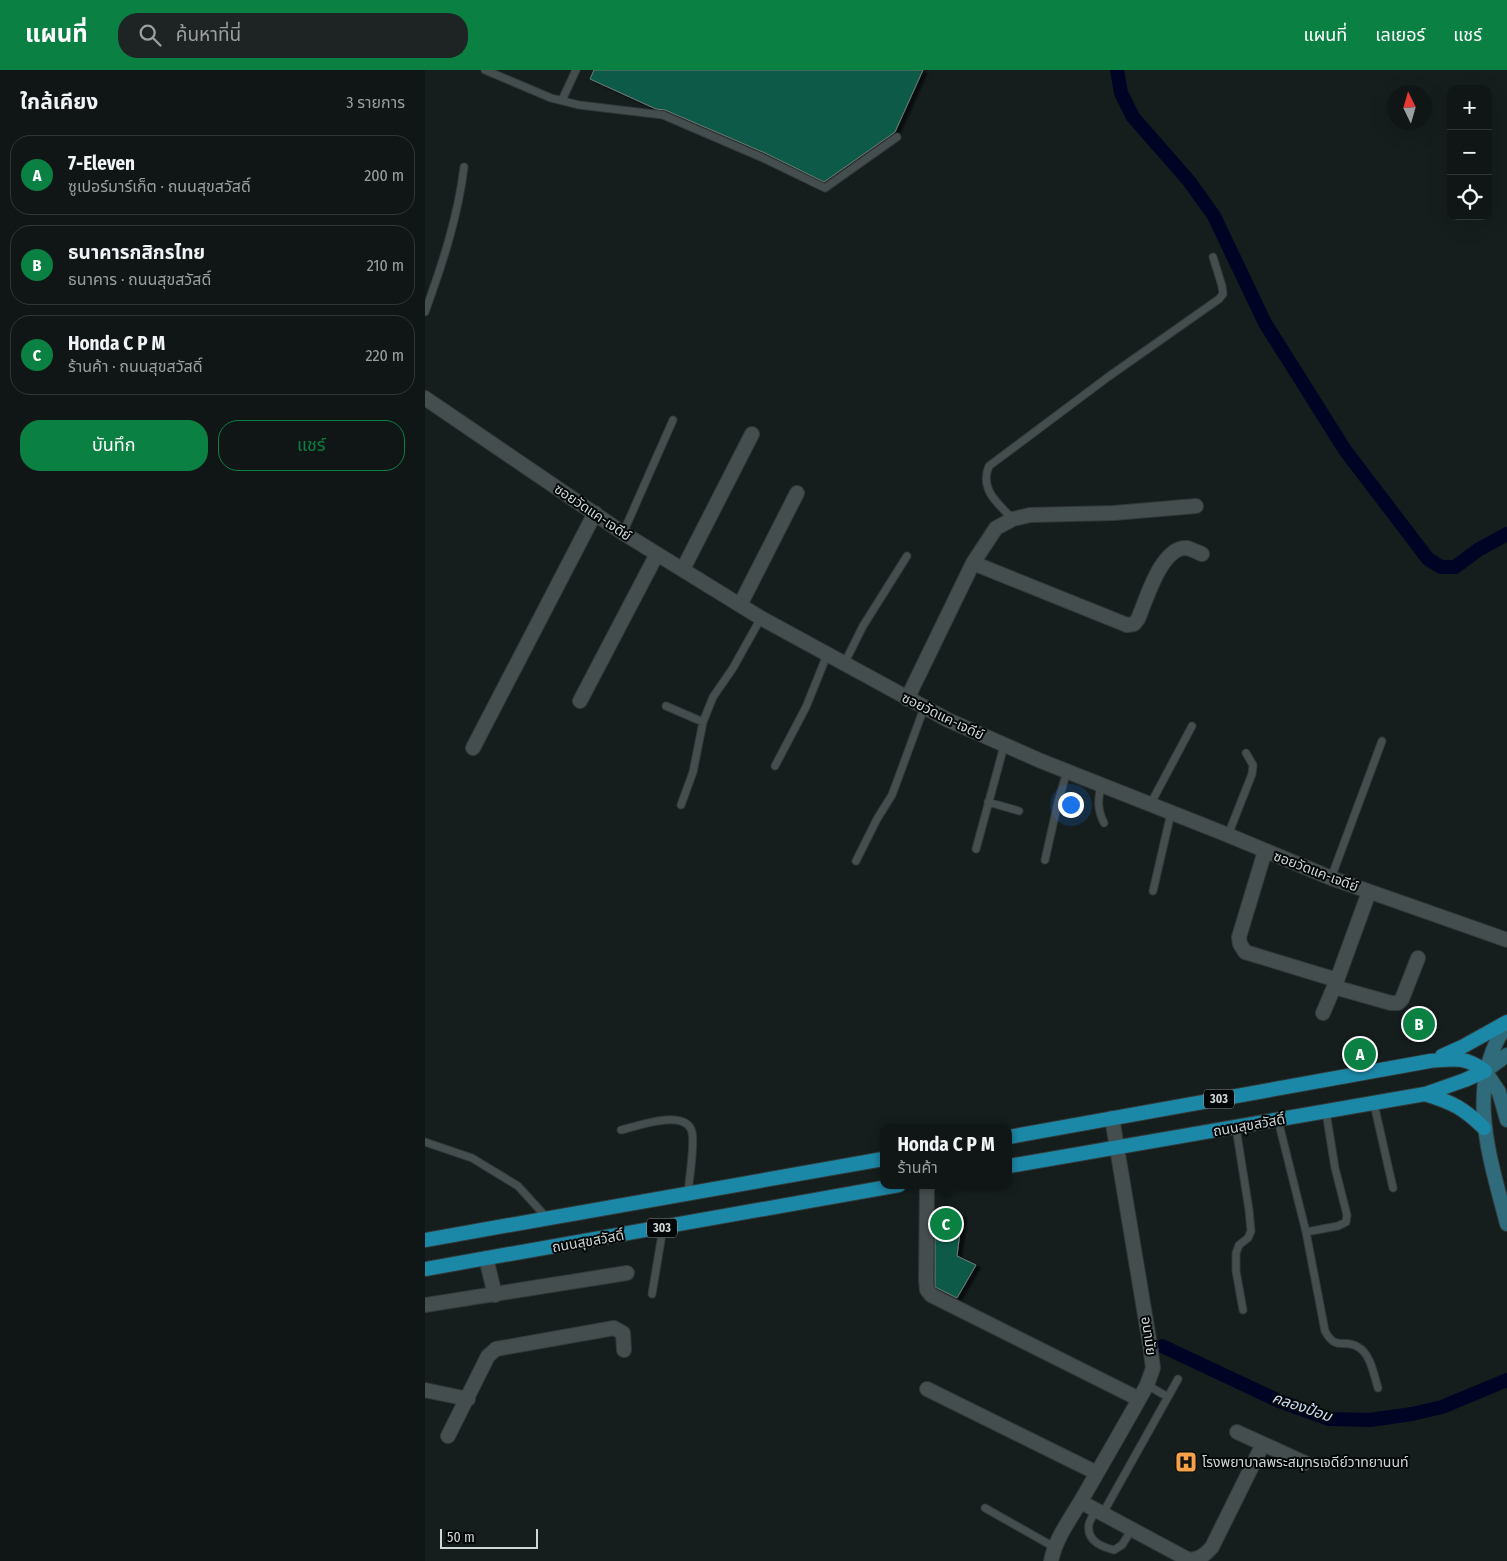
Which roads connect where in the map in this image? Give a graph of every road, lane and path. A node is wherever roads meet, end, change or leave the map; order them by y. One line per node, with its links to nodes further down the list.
1 (485, 70): 3 (lane)
2 (576, 70): 3 (lane)
3 (561, 100): 4 (lane)
4 (897, 137)
5 (464, 167): 7 (lane)
6 (1213, 257): 14 (lane)
7 (425, 312)
8 (425, 398): 13 (street, ซอยวัดแค-เจดีย์)
9 (673, 420): 15 (lane)
10 (753, 434): 20 (street)
11 (797, 493): 21 (street)
12 (1195, 506): 14 (street)
13 (595, 513): 15 (street, ซอยวัดแค-เจดีย์); 33 (street)
14 (1013, 518): 19 (street)
15 (623, 533): 16 (street, ซอยวัดแค-เจดีย์)
16 (657, 554): 20 (street, ซอยวัดแค-เจดีย์); 26 (street)
17 (1202, 554): 19 (street)
18 (907, 556): 24 (lane)
19 (973, 563): 25 (street)
20 (683, 569): 21 (street, ซอยวัดแค-เจดีย์)
21 (740, 605): 22 (street, ซอยวัดแค-เจดีย์)
22 (761, 618): 23 (street, ซอยวัดแค-เจดีย์); 29 (lane)
23 (827, 655): 24 (street, ซอยวัดแค-เจดีย์); 35 (lane)
24 (844, 664): 25 (street, ซอยวัดแค-เจดีย์)
25 (907, 698): 28 (street, ซอยวัดแค-เจดีย์)
26 (580, 701)
27 (666, 706): 29 (lane)
28 (924, 708): 32 (street, ซอยวัดแค-เจดีย์); 48 (lane)
29 (703, 722): 39 (lane)
30 (1192, 726): 40 (lane)
31 (1382, 741): 49 (lane)
32 (1004, 746): 36 (street, ซอยวัดแค-เจดีย์); 38 (lane)
33 (473, 748)
34 (1246, 753): 44 (lane)
35 (775, 766)
36 (1067, 772): 37 (street, ซอยวัดแค-เจดีย์); 47 (lane)
37 (1101, 785): 40 (street, ซอยวัดแค-เจดีย์); 43 (lane)
38 (988, 802): 41 (lane); 45 (lane)
39 (681, 805)
40 (1150, 805): 42 (street, ซอยวัดแค-เจดีย์)
41 (1019, 811)
42 (1171, 813): 44 (street, ซอยวัดแค-เจดีย์); 50 (lane)
43 (1104, 823)
44 (1228, 835): 46 (street, ซอยวัดแค-เจดีย์)
45 (976, 849)
46 (1265, 851): 49 (street, ซอยวัดแค-เจดีย์); 54 (street)
47 (1045, 860)
48 (856, 861)
49 (1331, 878): 51 (street, ซอยวัดแค-เจดีย์)
50 (1153, 891)
51 (1369, 892): 52 (street, ซอยวัดแค-เจดีย์); 54 (street)
52 (1507, 940)
53 (1418, 958): 54 (street)
54 (1335, 984): 55 (street)
55 (1323, 1013)
56 (1507, 1023): 58 (main road); 59 (main road)
57 (1507, 1055): 59 (main road, ถนนสุขสวัสดิ์)
58 (1430, 1061): 59 (main road, 303); 64 (main road, 303)
59 (1485, 1071): 60 (main road, ถนนสุขสวัสดิ์ / 303); 63 (main road, 303); 67 (main road)
60 (1425, 1094): 61 (main road, ถนนสุขสวัสดิ์ / 303); 67 (main road)
61 (1374, 1104): 62 (main road, ถนนสุขสวัสดิ์ / 303); 75 (lane)
62 (1326, 1112): 65 (main road, ถนนสุขสวัสดิ์ / 303); 81 (lane)
63 (1506, 1113)
64 (1112, 1118): 69 (main road, 303); 71 (street, อนามัย)
65 (1278, 1120): 66 (main road, ถนนสุขสวัสดิ์ / 303); 81 (lane)
66 (1236, 1128): 71 (main road, ถนนสุขสวัสดิ์ / 303); 89 (lane)
67 (1484, 1128): 79 (main road)
68 (621, 1130): 77 (lane)
69 (1012, 1136)
70 (425, 1142): 78 (lane)
71 (1117, 1148): 73 (main road, ถนนสุขสวัสดิ์ / 303); 92 (street, อนามัย)
72 (880, 1160): 77 (main road, 303)
73 (1012, 1166)
74 (880, 1188): 80 (main road, ถนนสุขสวัสดิ์ / 303)
75 (1393, 1188)
76 (927, 1189): 98 (street)
77 (688, 1194): 78 (main road, 303)
78 (547, 1218): 82 (main road, 303)
79 (1507, 1223)
80 (663, 1228): 83 (main road, ถนนสุขสวัสดิ์ / 303); 86 (lane)
81 (1306, 1232): 93 (lane)
82 (425, 1240)
83 (486, 1258): 84 (main road, ถนนสุขสวัสดิ์ / 303); 87 (street)
84 (425, 1269)
85 (627, 1273): 87 (street)
86 (652, 1294)
87 (495, 1295): 88 (street)
88 (425, 1305)
89 (1243, 1310)
90 (624, 1350): 97 (street)
91 (1178, 1379): 96 (lane)
92 (1147, 1385): 96 (lane); 98 (street, อนามัย)
93 (1378, 1388)
94 (425, 1390): 97 (street)
95 (927, 1390): 103 (street)
96 (1168, 1397): 106 (lane)
97 (468, 1399): 100 (street)
98 (1139, 1399): 103 (street, อนามัย)
99 (1237, 1432): 101 (street)
100 (448, 1436)
101 (1263, 1444): 102 (street); 109 (street)
102 (1305, 1463)
103 (1097, 1473): 104 (street, อนามัย)
104 (1081, 1502): 106 (street); 108 (street, อนามัย)
105 (985, 1508): 108 (lane)
106 (1099, 1512): 107 (street); 107 (lane)
107 (1132, 1529): 109 (street)
108 (1054, 1547): 110 (street, อนามัย)
109 (1196, 1560)
110 (1051, 1561)

